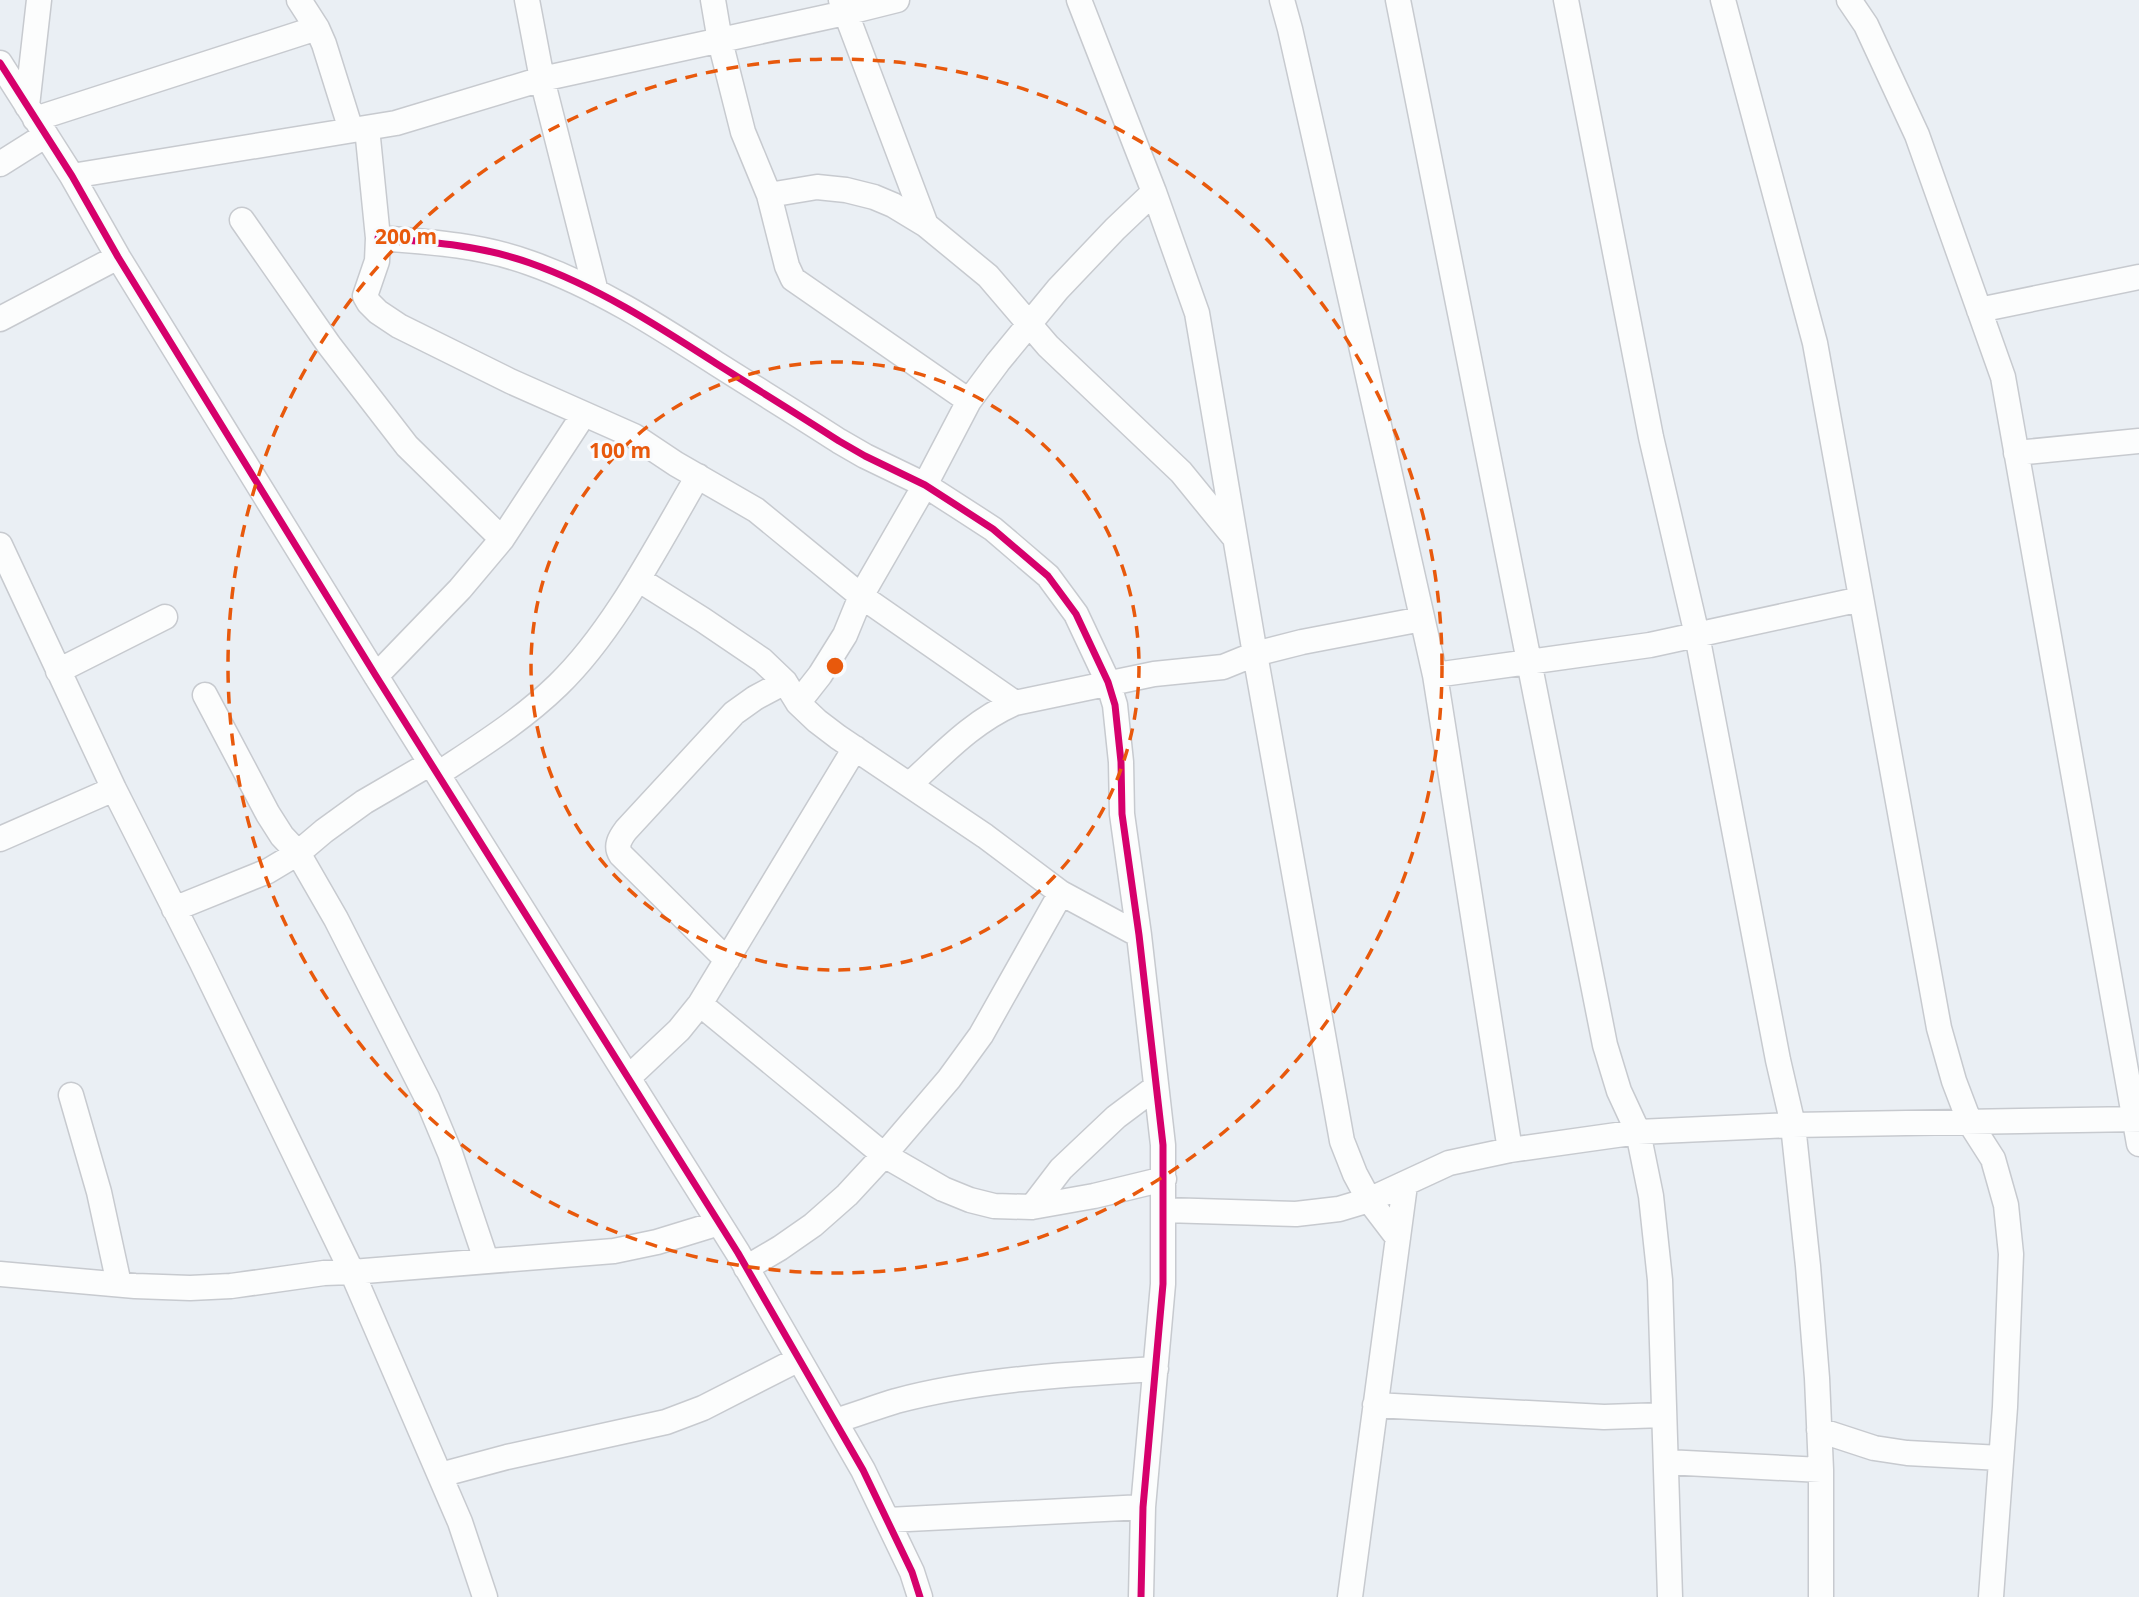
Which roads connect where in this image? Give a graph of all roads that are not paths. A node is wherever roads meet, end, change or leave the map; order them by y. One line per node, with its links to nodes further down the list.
1 (39, 0): 17 (street)
2 (299, 0): 13 (street)
3 (527, 0): 16 (street)
4 (713, 0): 14 (street)
5 (897, 0): 12 (street)
6 (1079, 0): 21 (street)
7 (1282, 0): 45 (street)
8 (1398, 0): 48 (street)
9 (1566, 0): 46 (street)
10 (1723, 0): 43 (street)
11 (1850, 0): 29 (street)
12 (843, 7): 14 (street); 24 (street)
13 (317, 28): 17 (street); 18 (street)
14 (720, 41): 16 (street); 22 (street)
15 (0, 63): 17 (street)
16 (542, 79): 18 (street); 28 (street)
17 (36, 120): 19 (street); 20 (street)
18 (359, 129): 20 (street); 25 (street)
19 (0, 164)
20 (72, 176): 26 (street)
21 (1154, 192): 31 (street); 39 (street)
22 (769, 195): 24 (street); 32 (street)
23 (243, 220): 38 (street)
24 (926, 225): 31 (street)
25 (378, 238): 28 (street); 33 (street)
26 (118, 257): 30 (street); 51 (street)
27 (2139, 277): 29 (street)
28 (596, 292): 37 (street)
29 (1979, 310): 35 (street)
30 (0, 319)
31 (1029, 325): 32 (street); 39 (street)
32 (970, 401): 37 (street)
33 (584, 414): 36 (street); 38 (street)
34 (2139, 441): 35 (street)
35 (2016, 453): 70 (street)
36 (698, 476): 41 (street); 42 (street)
37 (925, 485): 42 (street); 52 (street)
38 (502, 539): 51 (street)
39 (1236, 539): 47 (street)
40 (0, 545): 49 (street)
41 (638, 579): 53 (street); 57 (street)
42 (861, 596): 53 (street); 55 (street)
43 (1861, 599): 46 (street); 71 (street)
44 (165, 617): 49 (street)
45 (1422, 619): 47 (street); 50 (street)
46 (1697, 635): 48 (street); 72 (street)
47 (1255, 654): 52 (street); 79 (street)
48 (1528, 661): 50 (street); 73 (street)
49 (58, 671): 59 (street)
50 (1435, 675): 75 (street)
51 (376, 676): 57 (street)
52 (1108, 682): 55 (street); 64 (street)
53 (792, 692): 56 (street); 65 (street)
54 (205, 695): 61 (street)
55 (1015, 703): 58 (street)
56 (855, 748): 58 (street); 65 (street)
57 (434, 768): 61 (street); 67 (street)
58 (910, 784): 62 (street)
59 (114, 789): 60 (street); 63 (street)
60 (0, 839)
61 (298, 853): 63 (street); 84 (street)
62 (1061, 894): 64 (street); 76 (street)
63 (174, 909): 86 (street)
64 (1139, 935): 68 (street)
65 (727, 960): 66 (street)
66 (700, 1004): 67 (street); 76 (street)
67 (628, 1078): 82 (street)
68 (1156, 1087): 77 (street); 80 (street)
69 (71, 1094): 88 (street)
70 (2137, 1119): 71 (street); 74 (street)
71 (1970, 1123): 72 (street); 95 (street)
72 (1793, 1125): 73 (street); 94 (street)
73 (1638, 1132): 75 (street); 92 (street)
74 (2139, 1144)
75 (1510, 1150): 78 (street)
76 (884, 1155): 80 (street); 85 (street)
77 (1164, 1179): 80 (street); 81 (street)
78 (1405, 1185): 79 (street); 83 (street)
79 (1369, 1200): 81 (street); 83 (street)
80 (1032, 1207)
81 (1164, 1210): 90 (street)
82 (719, 1223): 84 (street); 85 (street)
83 (1398, 1238): 91 (street)
84 (486, 1260): 86 (street)
85 (746, 1268): 89 (street)
86 (352, 1272): 88 (street); 98 (street)
87 (0, 1274): 88 (street)
88 (119, 1284)
89 (799, 1359): 93 (street); 98 (street)
90 (1156, 1369): 93 (street); 99 (street)
91 (1375, 1405): 92 (street); 104 (street)
92 (1664, 1415): 96 (street)
93 (835, 1421): 100 (street)
94 (1819, 1430): 95 (street); 97 (street)
95 (2001, 1458): 107 (street)
96 (1666, 1462): 97 (street); 105 (street)
97 (1821, 1470): 106 (street)
98 (440, 1475): 101 (street)
99 (1143, 1507): 100 (street); 103 (street)
100 (888, 1520): 102 (street)
101 (485, 1597)
102 (920, 1597)
103 (1141, 1597)
104 (1350, 1597)
105 (1670, 1597)
106 (1821, 1597)
107 (1991, 1597)

